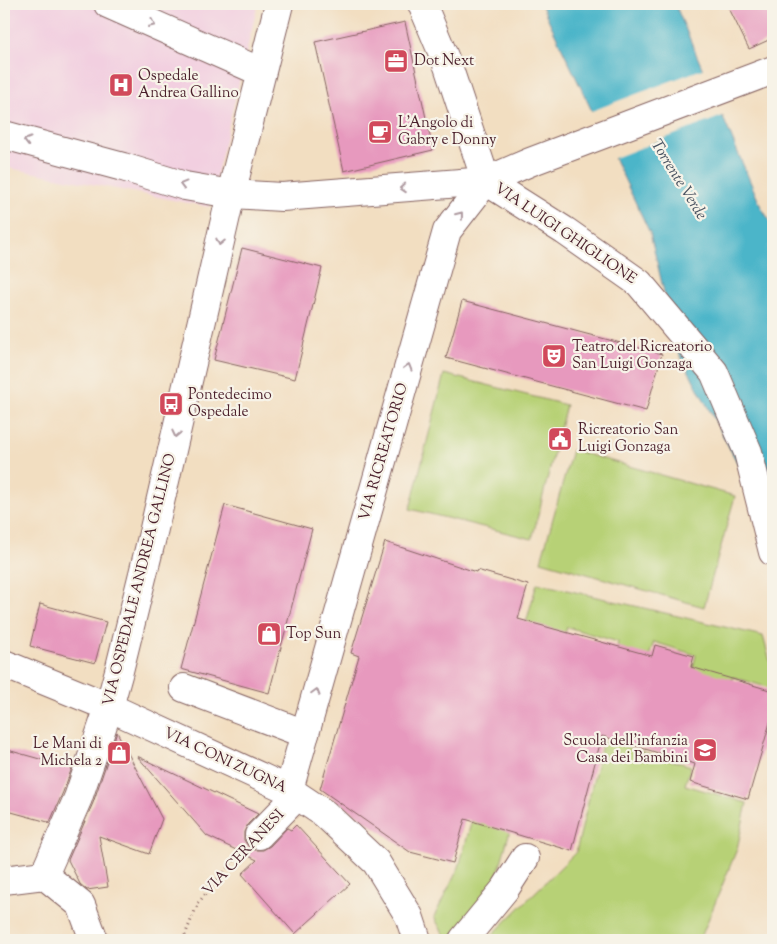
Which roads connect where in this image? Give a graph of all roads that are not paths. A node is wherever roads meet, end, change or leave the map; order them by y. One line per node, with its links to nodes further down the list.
1 (108, 4): 5 (street, one-way to 5)
2 (279, 4): 5 (street, VIA OSPEDALE ANDREA GALLINO)
3 (422, 4): 7 (street)
4 (773, 70): 7 (street)
5 (261, 72): 8 (street, VIA OSPEDALE ANDREA GALLINO)
6 (4, 135): 8 (street, one-way to 6)
7 (496, 187): 8 (street, one-way to 8); 9 (street, VIA LUIGI GHIGLIONE); 13 (street, VIA RICREATORIO, one-way to 7)
8 (231, 194): 12 (street, VIA OSPEDALE ANDREA GALLINO, one-way to 12)
9 (773, 552)
10 (4, 664): 12 (street, VIA CONI ZUGNA)
11 (184, 688): 13 (street)
12 (108, 707): 14 (street, VIA CONI ZUGNA); 17 (street, VIA OSPEDALE ANDREA GALLINO)
13 (305, 734): 14 (street, VIA RICREATORIO)
14 (293, 793): 15 (street, VIA CERANESI); 20 (street, VIA CONI ZUGNA)
15 (259, 835)
16 (525, 858): 21 (street)
17 (44, 875): 18 (street); 19 (street)
18 (4, 880)
19 (94, 940)
20 (417, 940)
21 (463, 940)

